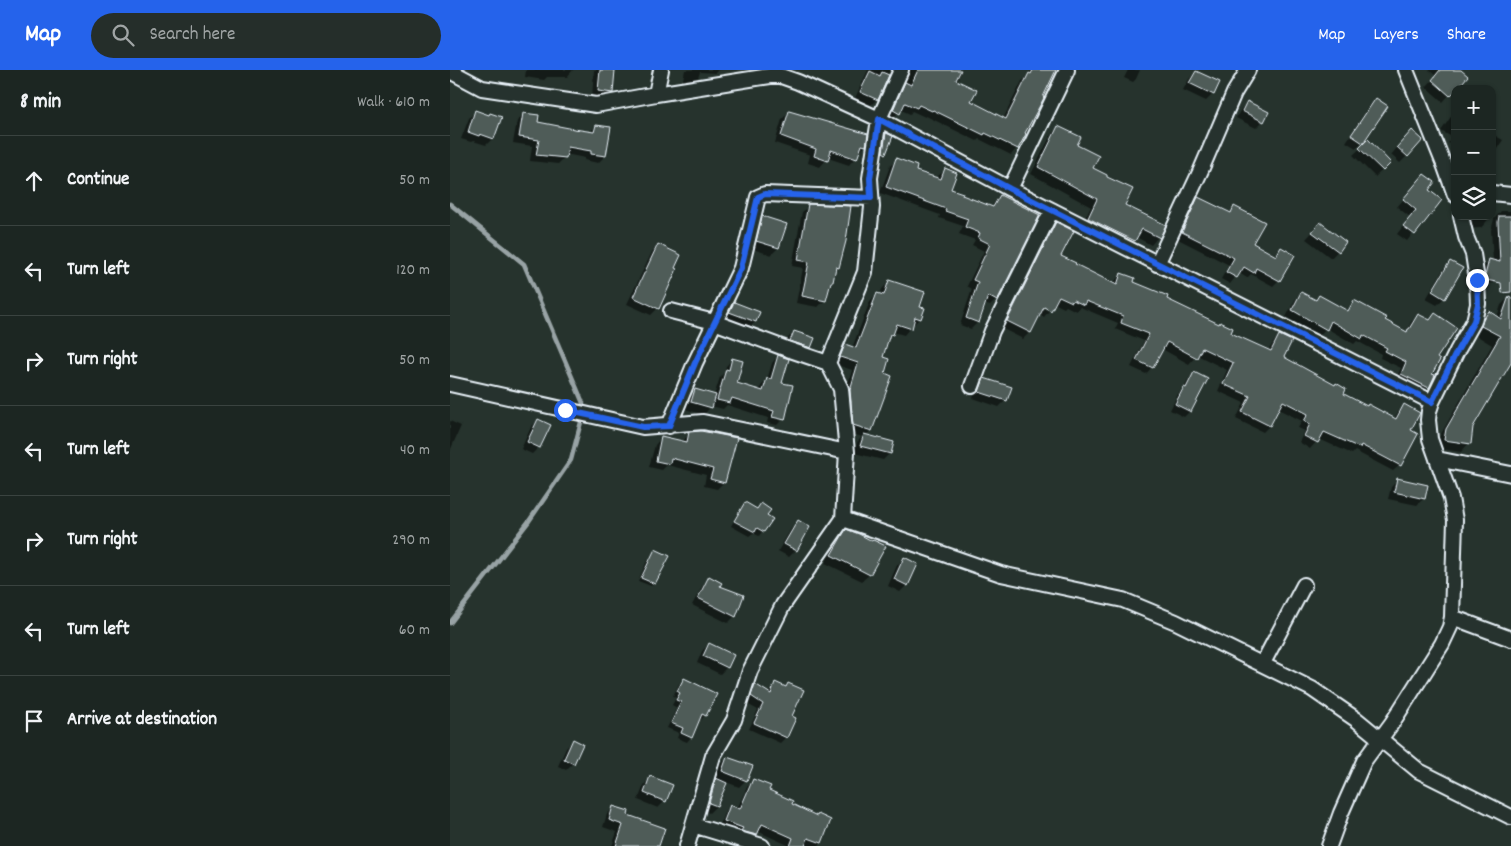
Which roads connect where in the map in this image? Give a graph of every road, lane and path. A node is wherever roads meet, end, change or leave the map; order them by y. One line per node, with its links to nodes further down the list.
1 (661, 70): 7 (street)
2 (901, 70): 8 (street)
3 (1067, 70): 10 (street)
4 (1248, 70): 16 (street)
5 (1406, 70): 9 (street)
6 (450, 71): 7 (street)
7 (656, 94): 8 (street)
8 (879, 119): 10 (street); 13 (street)
9 (1451, 185)
10 (1010, 189): 14 (street)
11 (1496, 193): 12 (street)
12 (1511, 195)
13 (871, 198): 18 (street); 19 (street)
14 (1052, 210): 16 (street); 21 (street)
15 (1462, 220): 22 (street)
16 (1157, 264): 22 (street)
17 (672, 311): 18 (street)
18 (714, 322): 19 (street); 23 (street)
19 (828, 363): 24 (street)
20 (450, 384): 23 (street)
21 (972, 386)
22 (1432, 402): 25 (street)
23 (669, 426): 24 (street)
24 (847, 452): 27 (street)
25 (1437, 459): 26 (street); 29 (street)
26 (1511, 474)
27 (843, 519): 31 (street); 34 (street)
28 (1304, 585): 31 (street)
29 (1452, 617): 30 (street); 32 (street)
30 (1511, 639)
31 (1263, 663): 32 (street)
32 (1379, 740): 33 (street); 37 (street)
33 (1511, 817)
34 (693, 825): 35 (street); 36 (street)
35 (687, 846)
36 (762, 846)
37 (1330, 846)

